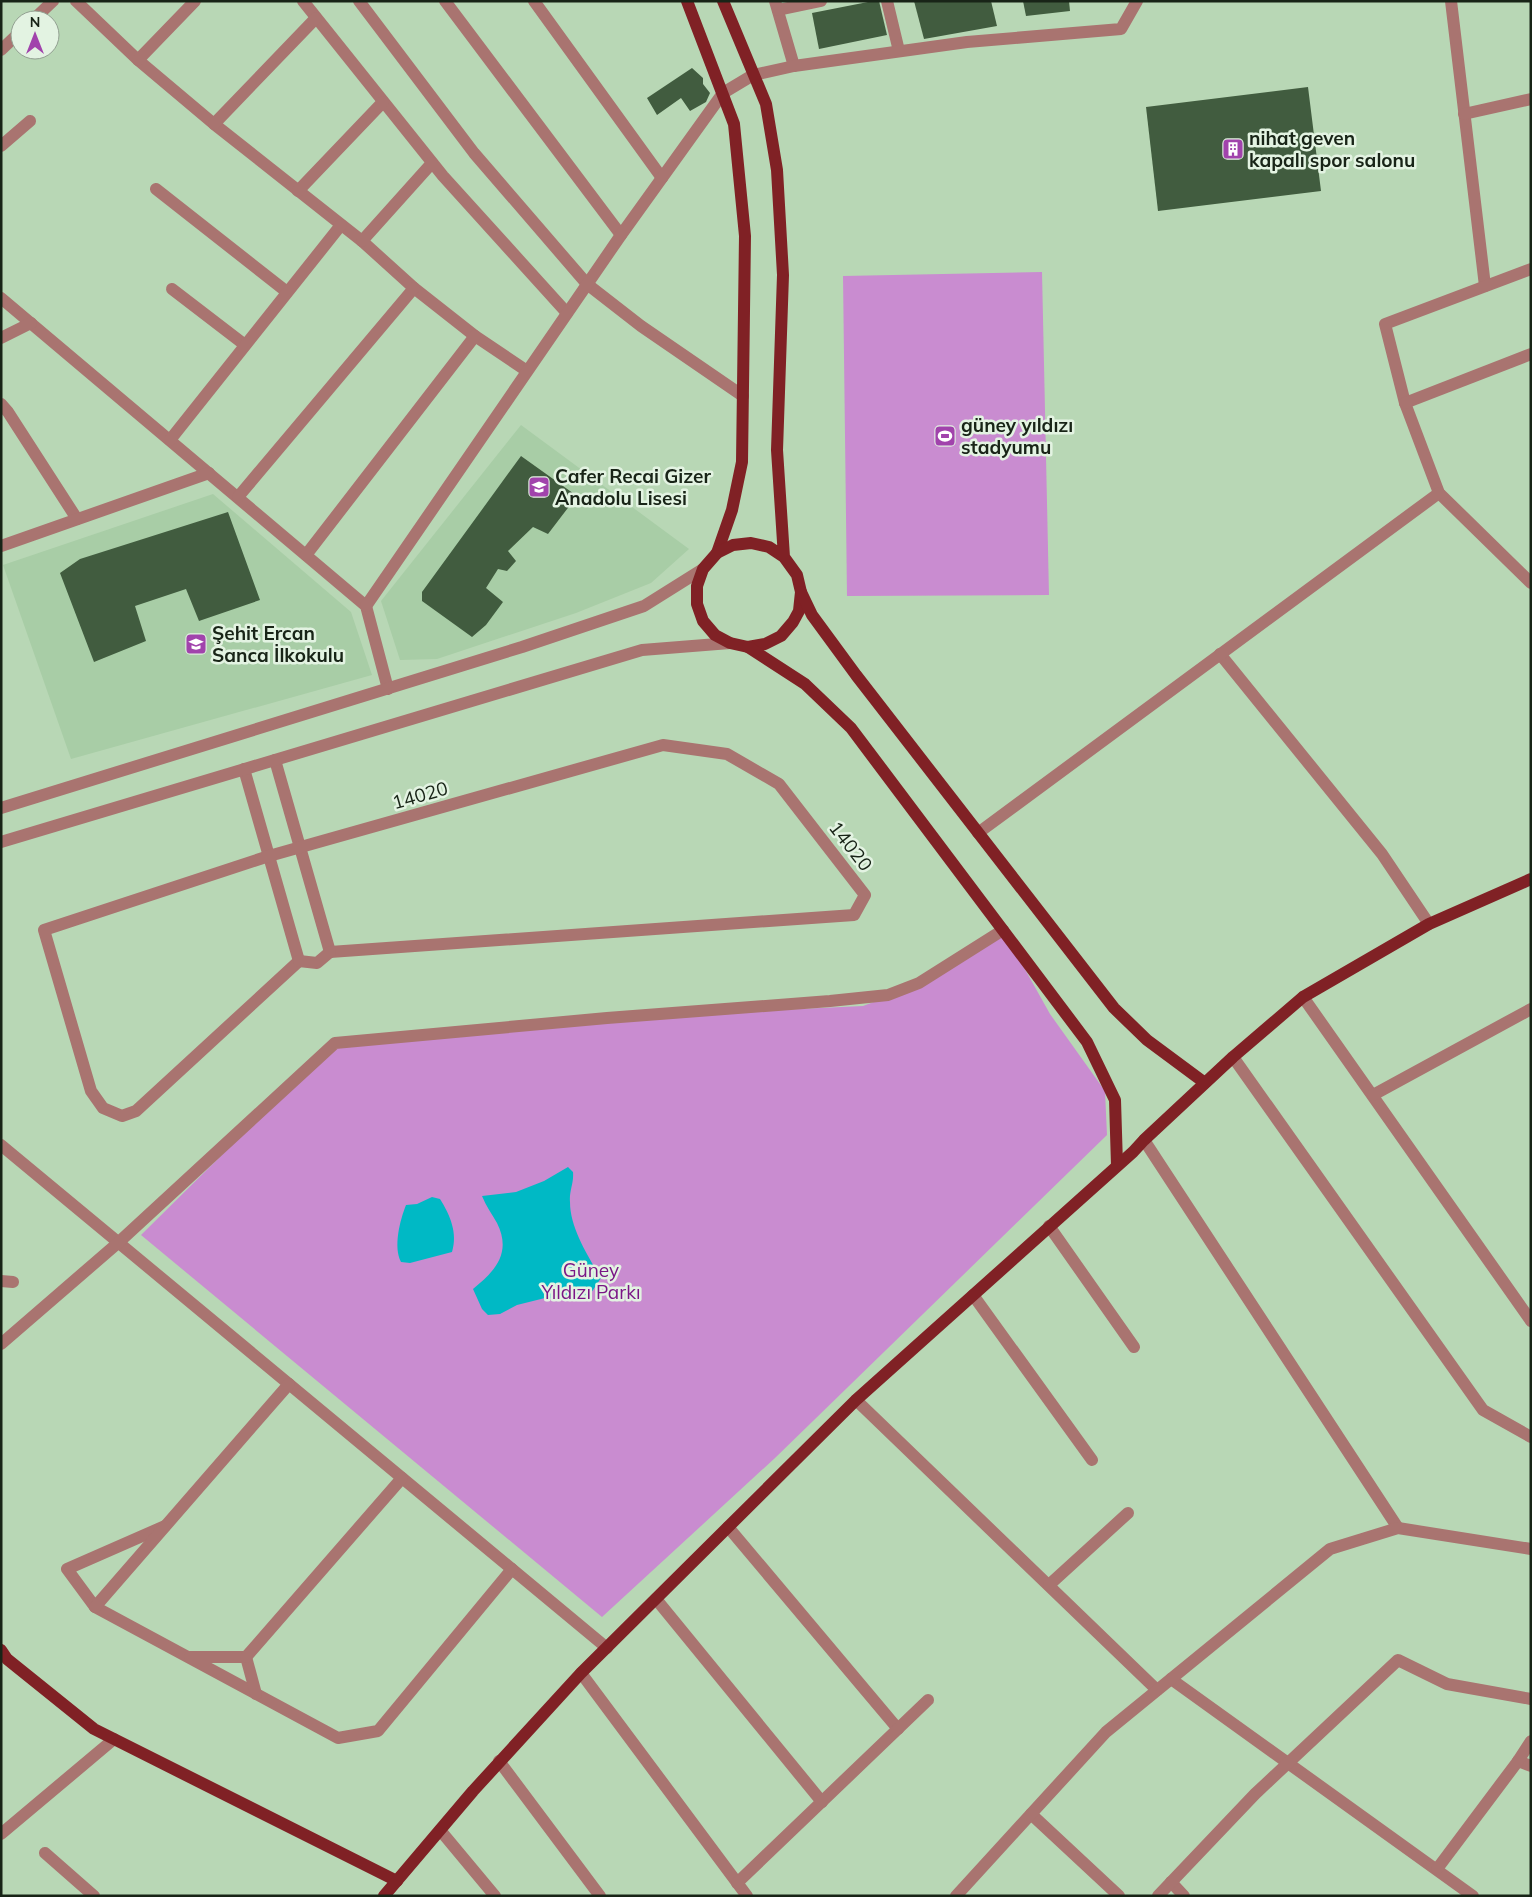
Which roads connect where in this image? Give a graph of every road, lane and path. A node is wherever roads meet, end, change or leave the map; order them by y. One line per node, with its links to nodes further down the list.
1 (54, 1): 15 (street)
2 (195, 1): 18 (street)
3 (303, 1): 16 (street)
4 (360, 1): 36 (street)
5 (445, 1): 33 (street)
6 (534, 1): 29 (street)
7 (687, 1): 21 (main road)
8 (723, 1): 20 (main road)
9 (821, 1): 14 (street)
10 (887, 1): 17 (street)
11 (1137, 1): 17 (street)
12 (1451, 1): 24 (street)
13 (79, 2): 18 (street)
14 (776, 6): 19 (street)
15 (44, 10)
16 (316, 18): 23 (street); 26 (street)
17 (899, 52): 19 (street)
18 (138, 60): 26 (street)
19 (794, 66): 20 (street)
20 (753, 75): 21 (street); 60 (main road)
21 (723, 93): 29 (street); 49 (main road)
22 (1531, 99): 24 (street)
23 (383, 102): 28 (street); 31 (street)
24 (1464, 114): 37 (street)
25 (30, 121): 27 (street)
26 (214, 124): 31 (street)
27 (1, 146)
28 (432, 163): 34 (street); 42 (street)
29 (662, 178): 33 (street)
30 (156, 188): 40 (street)
31 (298, 191): 32 (street)
32 (341, 224): 34 (street); 40 (street)
33 (621, 235): 36 (street)
34 (362, 241): 38 (street)
35 (1531, 269): 37 (street)
36 (587, 284): 42 (street); 49 (street)
37 (1485, 286): 50 (street)
38 (414, 288): 44 (street); 55 (street)
39 (172, 290): 46 (street)
40 (287, 292): 46 (street)
41 (1, 298): 43 (street)
42 (567, 313): 48 (street)
43 (31, 323): 45 (street); 52 (street)
44 (475, 336): 48 (street); 59 (street)
45 (1, 338)
46 (245, 345): 52 (street)
47 (1531, 354): 50 (street)
48 (527, 371): 64 (street)
49 (742, 396): 58 (main road)
50 (1405, 403): 54 (street)
51 (1, 404): 56 (street)
52 (170, 440): 53 (street)
53 (209, 473): 55 (street); 56 (street)
54 (1439, 493): 62 (street); 67 (street)
55 (238, 497): 59 (street)
56 (76, 519): 57 (street)
57 (1, 546)
58 (717, 553): 60 (main road); 61 (main road)
59 (306, 555): 64 (street)
60 (784, 557): 63 (main road)
61 (703, 569): 65 (main road); 68 (street)
62 (1531, 583)
63 (801, 592): 66 (main road); 72 (main road)
64 (366, 606): 68 (street)
65 (730, 644): 66 (main road); 69 (street)
66 (748, 647): 78 (main road)
67 (1220, 654): 72 (street); 77 (street)
68 (388, 689): 71 (street)
69 (275, 760): 70 (street); 74 (street)
70 (244, 769): 73 (street); 75 (street)
71 (1, 808)
72 (978, 833): 84 (main road)
73 (1, 842)
74 (301, 849): 75 (street); 79 (street); 79 (street, 14020)
75 (269, 856): 80 (street); 80 (street)
76 (1530, 882): 77 (main road)
77 (1430, 924): 81 (main road)
78 (1003, 930): 88 (main road); 90 (street)
79 (330, 952): 80 (street)
80 (300, 960)
81 (1303, 997): 83 (main road); 85 (street)
82 (1531, 1009): 85 (street)
83 (1233, 1057): 84 (main road); 97 (street)
84 (1205, 1083): 86 (main road)
85 (1373, 1095): 92 (street)
86 (1144, 1140): 88 (main road); 103 (street)
87 (1, 1145): 90 (street)
88 (1117, 1165): 89 (main road)
89 (1049, 1226): 91 (main road); 94 (street)
90 (119, 1242): 93 (street); 95 (street)
91 (973, 1295): 96 (main road); 98 (street)
92 (1531, 1321)
93 (1, 1344)
94 (1134, 1346)
95 (289, 1384): 99 (street); 101 (street)
96 (856, 1400): 102 (main road); 106 (street)
97 (1531, 1437)
98 (1092, 1460)
99 (402, 1478): 105 (street); 112 (street)
100 (1128, 1513): 106 (street)
101 (165, 1526): 108 (street); 108 (street)
102 (728, 1527): 107 (main road); 119 (street)
103 (1398, 1528): 104 (street); 114 (street)
104 (1531, 1549)
105 (512, 1570): 109 (street); 116 (street)
106 (1049, 1586): 115 (street)
107 (656, 1599): 109 (main road); 126 (street)
108 (95, 1607): 111 (street)
109 (607, 1648): 113 (main road)
110 (1, 1650): 120 (main road)
111 (188, 1657): 112 (street); 116 (street)
112 (246, 1657): 116 (street)
113 (581, 1673): 122 (main road); 134 (street)
114 (1171, 1679): 115 (street); 124 (street)
115 (1158, 1690): 127 (street)
116 (256, 1694)
117 (1531, 1699): 124 (street)
118 (928, 1700): 119 (street)
119 (898, 1729): 126 (street)
120 (114, 1739): 129 (street); 132 (main road)
121 (1531, 1741): 123 (street)
122 (499, 1761): 128 (main road); 139 (street)
123 (1518, 1761): 125 (street); 131 (street)
124 (1288, 1763): 131 (street); 133 (street)
125 (1531, 1766)
126 (822, 1802): 134 (street)
127 (1031, 1814): 141 (street); 142 (street)
128 (440, 1830): 132 (main road); 138 (street)
129 (1, 1834)
130 (45, 1853): 136 (street)
131 (1437, 1869): 135 (street)
132 (397, 1880): 137 (main road)
133 (1171, 1882): 143 (street); 144 (street)
134 (736, 1883): 140 (street)
135 (1472, 1895)
136 (94, 1896)
137 (384, 1896)
138 (495, 1896)
139 (600, 1896)
140 (746, 1896)
141 (956, 1896)
142 (1118, 1896)
143 (1158, 1896)
144 (1184, 1896)

